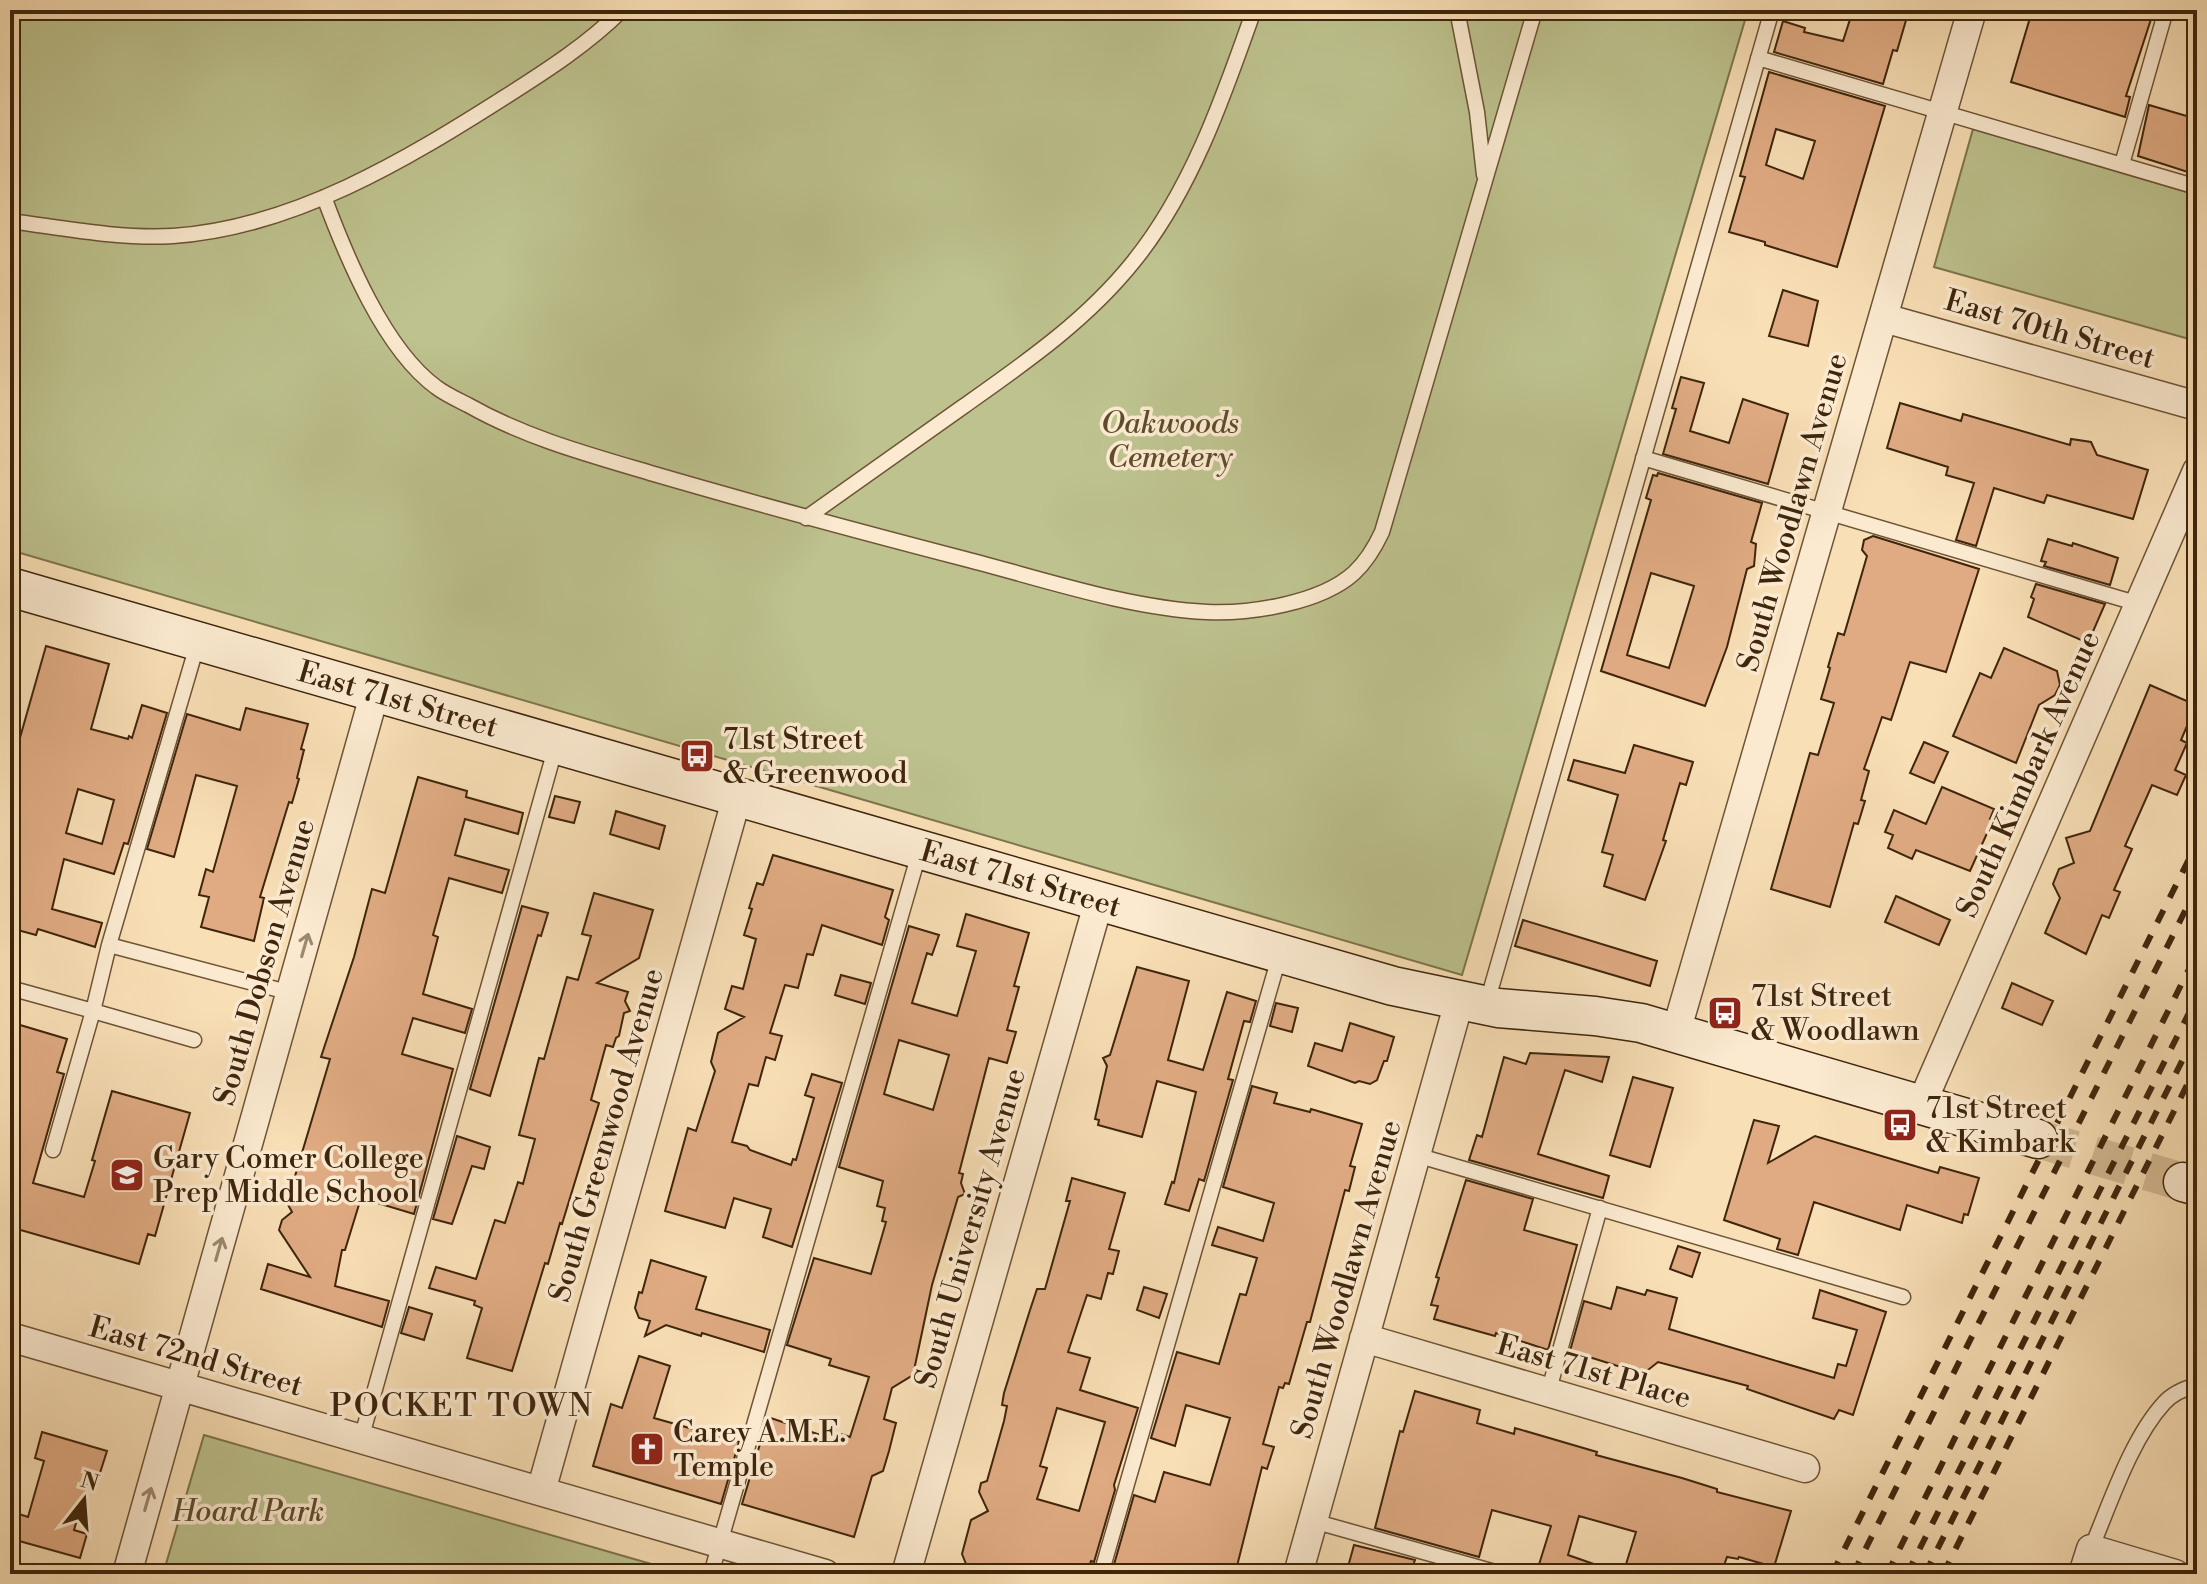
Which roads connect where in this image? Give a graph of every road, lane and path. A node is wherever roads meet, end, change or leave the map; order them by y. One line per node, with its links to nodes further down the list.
1 (622, 10): 13 (lane)
2 (1254, 10): 20 (lane)
3 (1457, 10): 11 (lane)
4 (1535, 10): 11 (lane)
5 (1772, 10): 8 (lane)
6 (1972, 10): 9 (street, South Woodlawn Avenue)
7 (2166, 10): 10 (lane)
8 (1758, 58): 9 (lane); 17 (lane)
9 (1942, 112): 10 (lane); 15 (street, South Woodlawn Avenue)
10 (2122, 164): 12 (lane)
11 (1485, 181): 20 (lane)
12 (2197, 187)
13 (324, 197): 14 (lane); 20 (lane)
14 (10, 221)
15 (1884, 318): 16 (street, East 70th Street); 19 (street, South Woodlawn Avenue)
16 (2197, 406)
17 (1643, 458): 19 (lane); 33 (lane)
18 (2197, 471): 22 (street, South Kimbark Avenue)
19 (1827, 512): 22 (lane); 35 (street, South Woodlawn Avenue)
20 (806, 518)
21 (12, 595): 23 (main road, East 71st Street)
22 (2139, 604): 37 (street, South Kimbark Avenue)
23 (198, 641): 24 (main road, East 71st Street); 29 (lane)
24 (375, 692): 25 (main road, East 71st Street); 32 (street, South Dobson Avenue, one-way to 24)
25 (556, 745): 26 (main road, East 71st Street); 48 (lane)
26 (737, 797): 27 (main road, East 71st Street); 50 (street, South Greenwood Avenue)
27 (920, 850): 28 (main road, East 71st Street); 52 (lane)
28 (1099, 901): 30 (main road, East 71st Street); 57 (street, South University Avenue)
29 (109, 945): 32 (lane); 34 (lane)
30 (1280, 954): 33 (main road, East 71st Street); 58 (lane)
31 (10, 988): 34 (lane)
32 (291, 993): 46 (street, South Dobson Avenue, one-way to 32)
33 (1472, 1004): 35 (main road, East 71st Street); 40 (street, South Woodlawn Avenue)
34 (93, 1011): 36 (lane); 39 (lane)
35 (1676, 1032): 37 (main road, East 71st Street)
36 (194, 1040)
37 (1921, 1105): 38 (main road, East 71st Street)
38 (2038, 1139)
39 (53, 1150)
40 (1416, 1155): 41 (lane); 44 (street, South Woodlawn Avenue)
41 (1600, 1208): 42 (lane); 47 (lane)
42 (1903, 1297)
43 (10, 1337): 46 (street, East 72nd Street)
44 (1364, 1338): 47 (street, East 71st Place); 51 (street, South Woodlawn Avenue)
45 (2197, 1385): 53 (lane)
46 (181, 1387): 48 (street, East 72nd Street); 54 (street, South Dobson Avenue, one-way to 46)
47 (1548, 1393): 49 (street, East 71st Place)
48 (361, 1439): 50 (street, East 72nd Street)
49 (1805, 1468)
50 (541, 1491): 52 (street, East 72nd Street)
51 (1313, 1521): 59 (street, South Woodlawn Avenue); 60 (lane)
52 (720, 1544): 55 (lane); 56 (street, East 72nd Street)
53 (2087, 1562): 61 (street)
54 (127, 1574)
55 (711, 1574)
56 (825, 1574)
57 (906, 1574)
58 (1101, 1574)
59 (1298, 1574)
60 (1502, 1574)
61 (2175, 1574)

